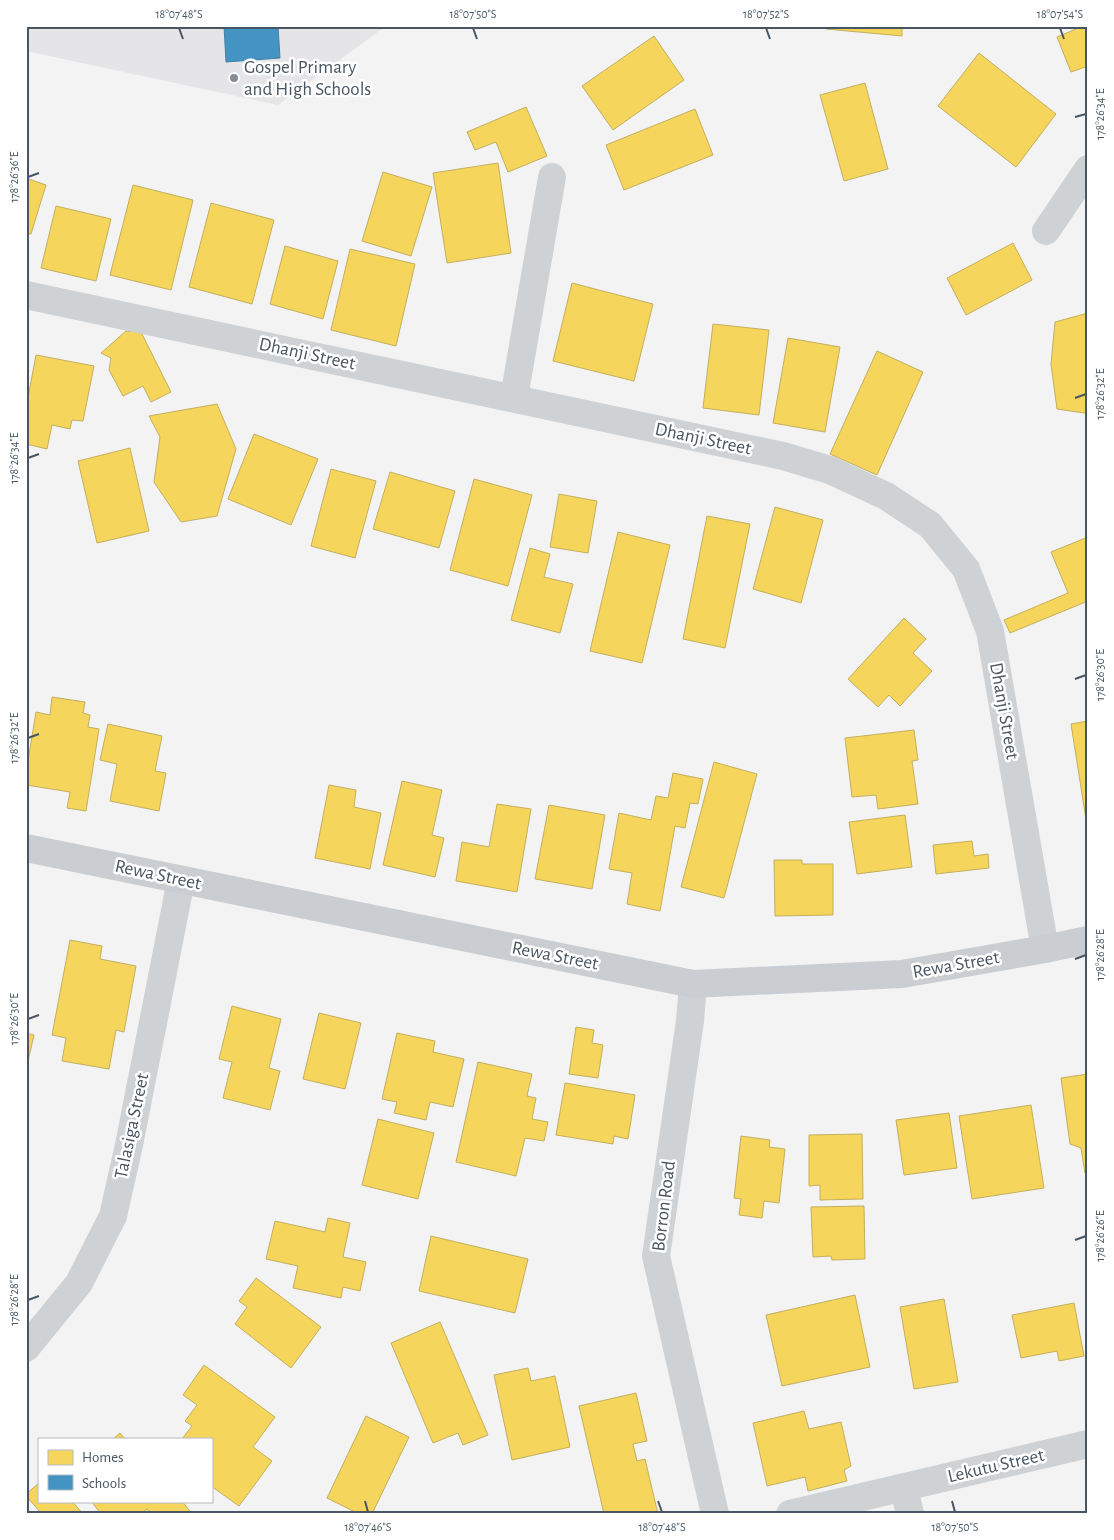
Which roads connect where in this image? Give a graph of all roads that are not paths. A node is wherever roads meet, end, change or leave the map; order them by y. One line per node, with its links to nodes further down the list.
1 (1088, 169): 3 (street)
2 (552, 177): 5 (street)
3 (1046, 231)
4 (26, 295): 5 (street, Dhanji Street)
5 (514, 398): 9 (street, Dhanji Street)
6 (26, 848): 7 (main road, Rewa Street)
7 (181, 880): 10 (main road, Rewa Street); 11 (street, Talasiga Street)
8 (1088, 940): 9 (main road, Rewa Street)
9 (1045, 949): 10 (main road, Rewa Street)
10 (692, 984): 14 (street, Borron Road)
11 (26, 1348)
12 (1088, 1444): 13 (street, Lekutu Street)
13 (904, 1488): 15 (street); 16 (street)
14 (715, 1514)
15 (790, 1514)
16 (910, 1514)

